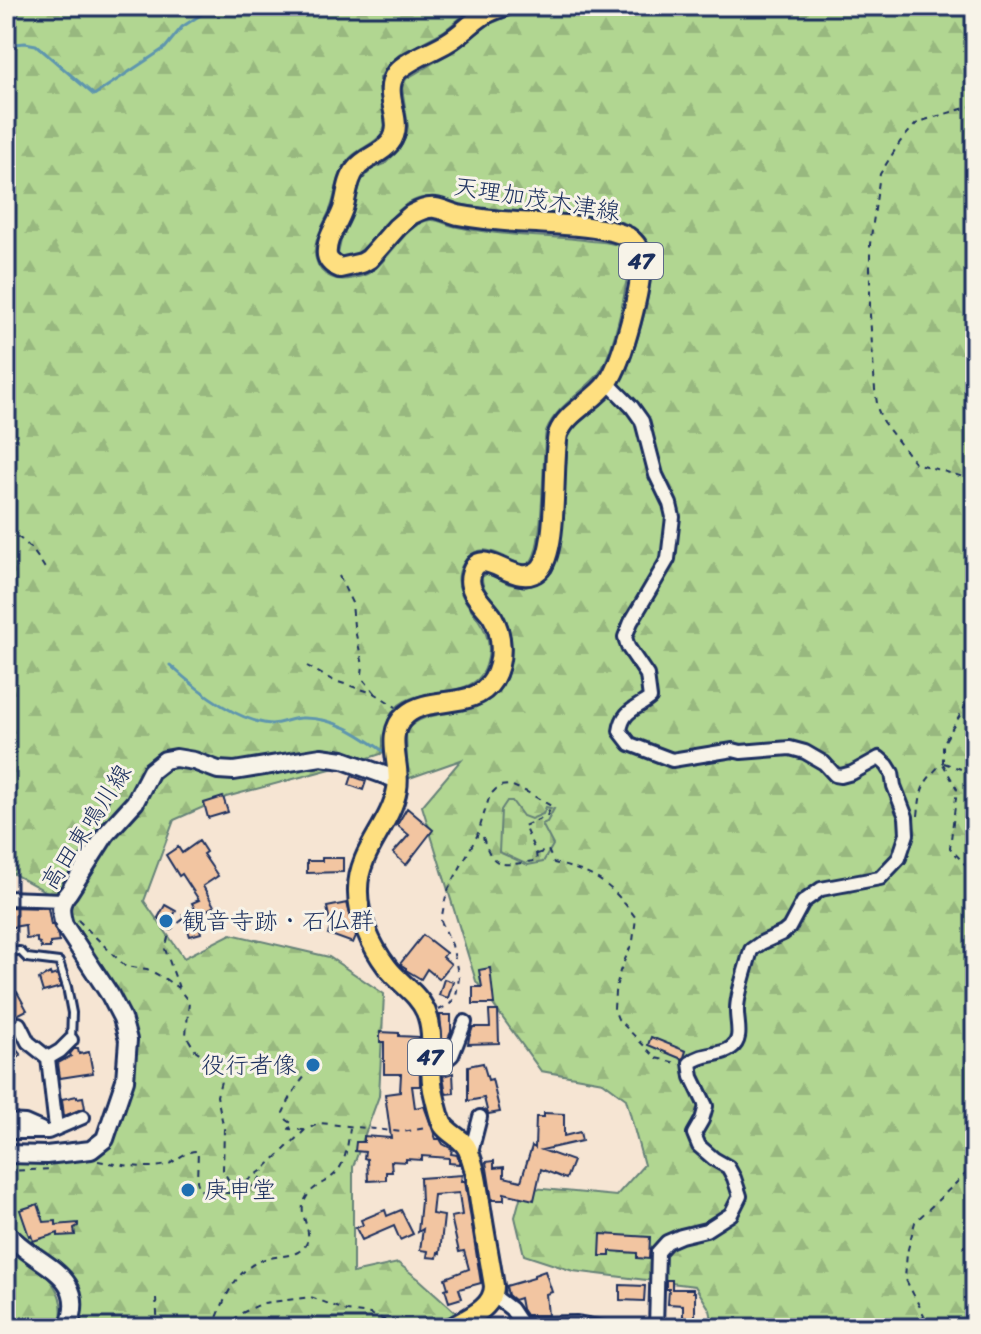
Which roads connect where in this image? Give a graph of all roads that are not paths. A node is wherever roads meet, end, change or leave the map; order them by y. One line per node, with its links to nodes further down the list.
1 (504, 6): 2 (main road, 天理加茂木津線 / 47)
2 (608, 383): 3 (main road, 天理加茂木津線 / 47); 24 (street)
3 (398, 780): 5 (main road, 高田東鳴川線); 11 (main road, 47)
4 (6, 898): 5 (street)
5 (63, 900): 17 (main road, 高田東鳴川線)
6 (6, 951): 9 (lane)
7 (465, 1022): 11 (street)
8 (19, 1024): 10 (street)
9 (71, 1040): 10 (street)
10 (48, 1058): 15 (street)
11 (430, 1064): 18 (main road, 47)
12 (83, 1117): 15 (street)
13 (480, 1117): 18 (street)
14 (6, 1121): 15 (street)
15 (52, 1130): 16 (street)
16 (6, 1132)
17 (6, 1154)
18 (470, 1156): 20 (main road, 47)
19 (6, 1232): 21 (main road)
20 (494, 1296): 22 (main road); 23 (street)
21 (68, 1328)
22 (451, 1328)
23 (604, 1328)
24 (656, 1328)

